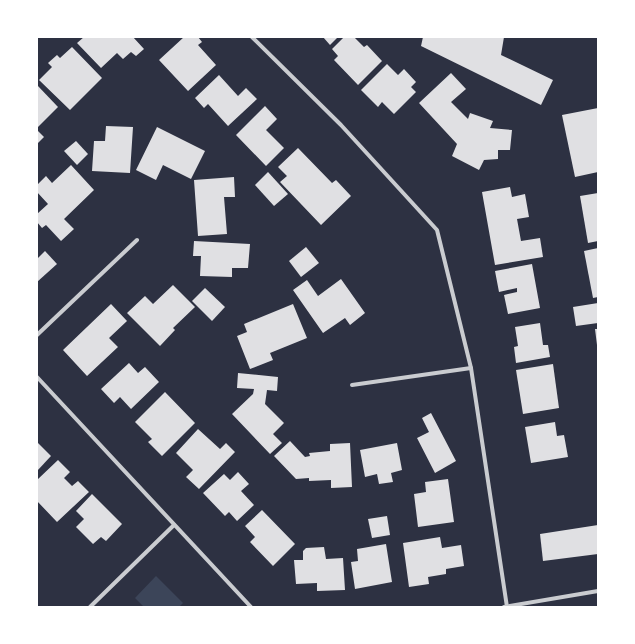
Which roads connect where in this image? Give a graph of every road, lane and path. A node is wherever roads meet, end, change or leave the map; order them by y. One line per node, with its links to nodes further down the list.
1 (252, 37): 4 (street)
2 (137, 240): 3 (street)
3 (37, 335)
4 (471, 368): 6 (street); 12 (street)
5 (37, 377): 7 (street)
6 (352, 385)
7 (174, 525): 9 (street); 10 (street)
8 (598, 591): 12 (street)
9 (90, 607)
10 (251, 607)
11 (504, 607): 12 (street)
12 (507, 607)

